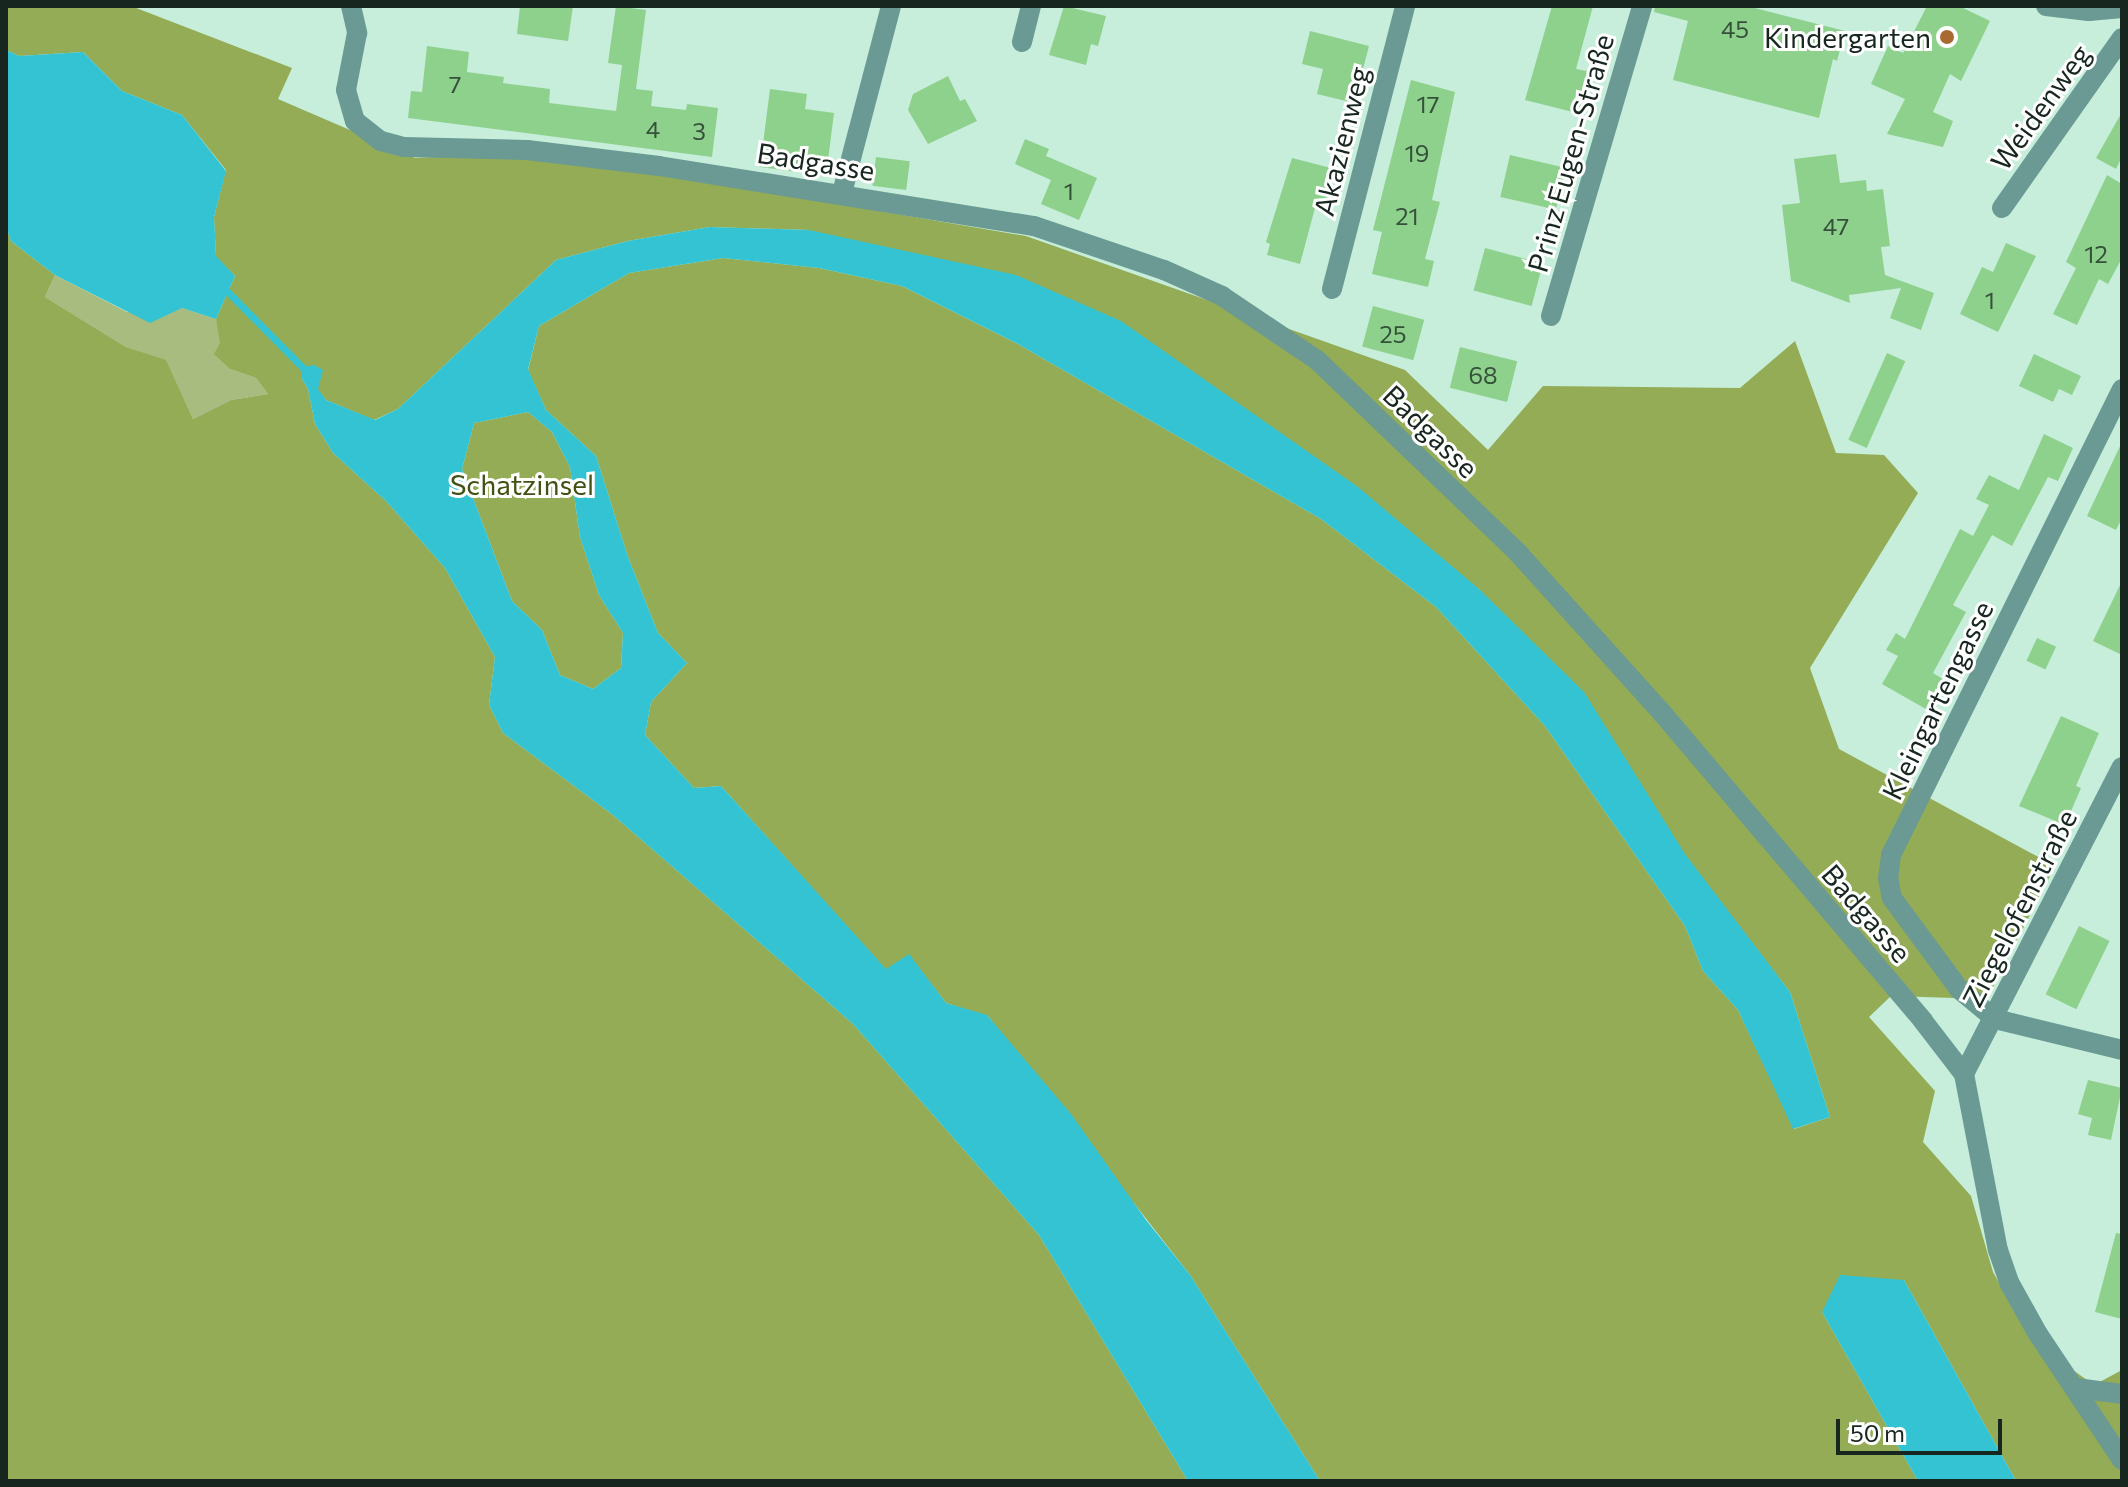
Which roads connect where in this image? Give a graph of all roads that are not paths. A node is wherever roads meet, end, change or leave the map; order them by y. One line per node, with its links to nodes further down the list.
1 (351, 6): 10 (street, Badgasse)
2 (891, 6): 10 (street)
3 (1031, 6): 9 (street)
4 (1405, 6): 12 (street, Akazienweg)
5 (1642, 6): 13 (street, Prinz Eugen-Straße)
6 (2046, 6): 7 (street)
7 (2122, 8)
8 (2122, 38): 11 (street, Weidenweg)
9 (1022, 42)
10 (842, 193): 18 (street, Badgasse)
11 (2002, 208)
12 (1332, 289)
13 (1551, 316)
14 (2122, 389): 16 (street, Kleingartengasse)
15 (2122, 767): 16 (street, Ziegelofenstraße)
16 (1995, 1019): 17 (street); 18 (street, Ziegelofenstraße)
17 (2122, 1050)
18 (1964, 1074): 19 (street, Badgasse)
19 (2076, 1388): 20 (street); 21 (street, Badgasse)
20 (2122, 1394)
21 (2122, 1460)

